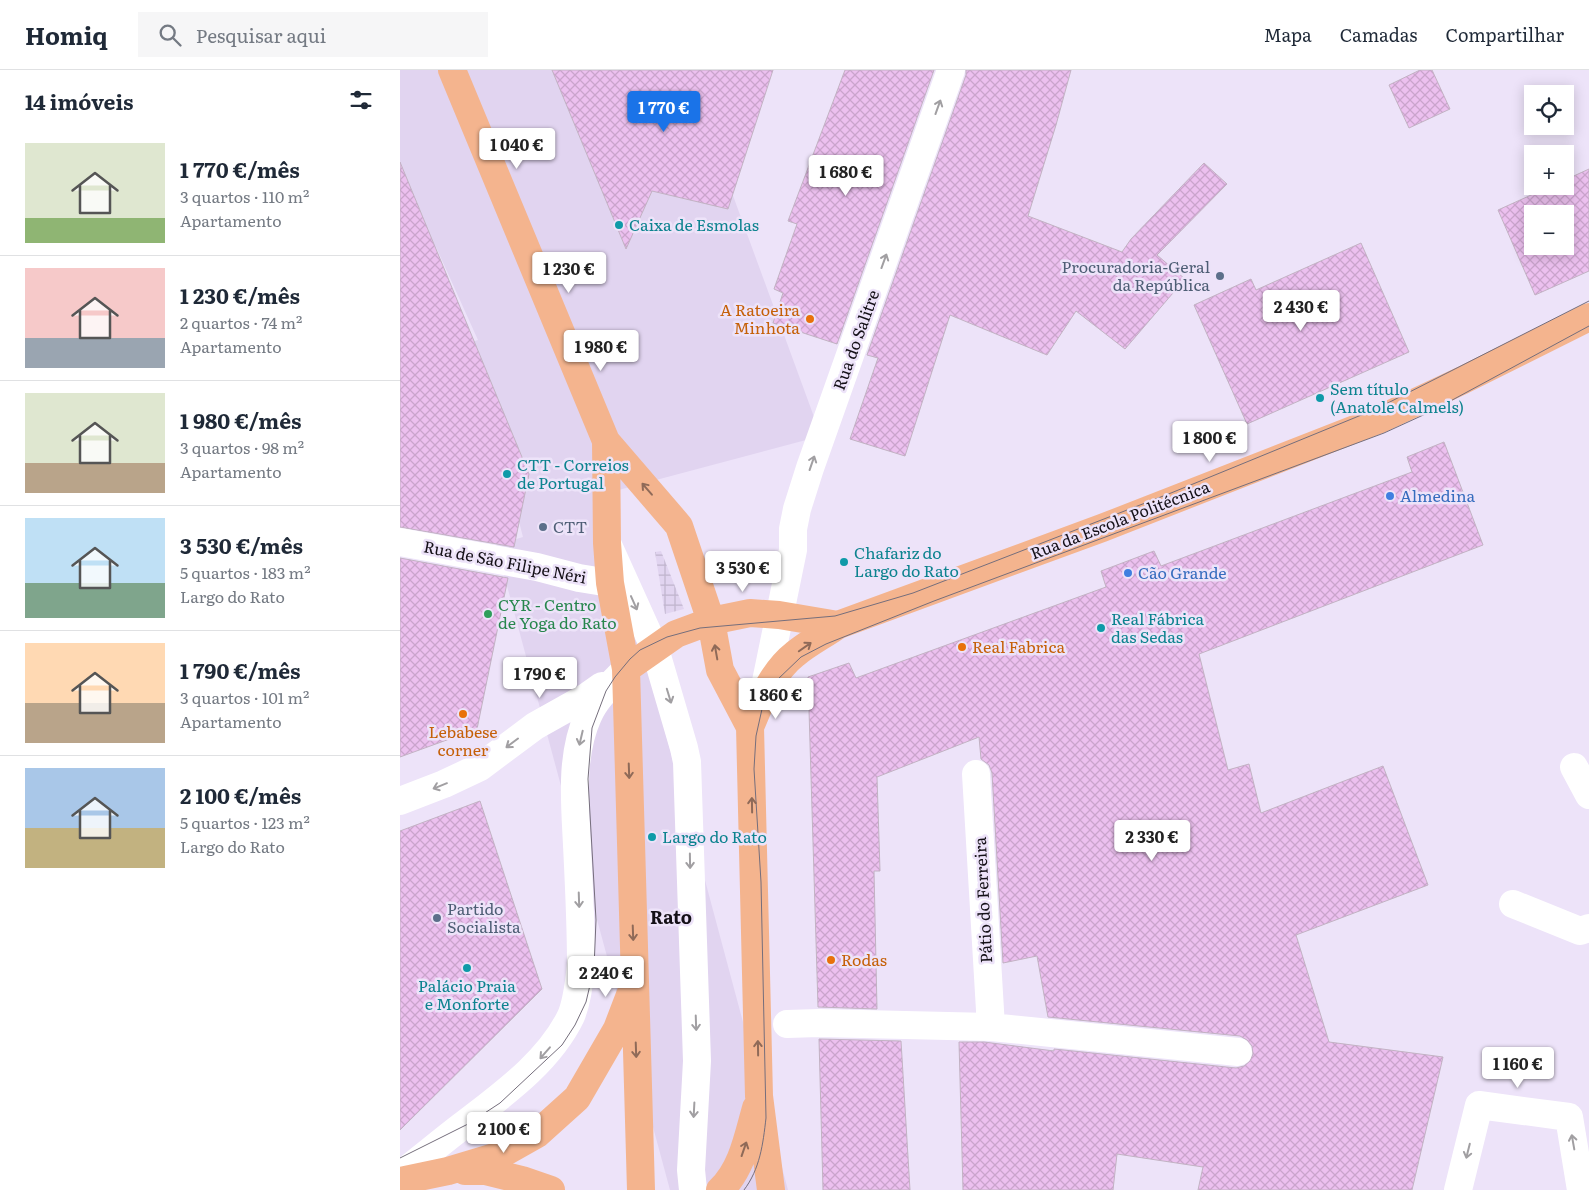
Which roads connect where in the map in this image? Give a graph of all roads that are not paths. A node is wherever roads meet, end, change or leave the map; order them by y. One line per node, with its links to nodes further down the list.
1 (452, 70): 4 (main road)
2 (951, 70): 8 (street, Rua do Salitre, one-way to 2)
3 (1589, 317): 10 (main road, Rua da Escola Politécnica)
4 (606, 441): 6 (main road); 9 (main road, one-way to 4)
5 (400, 542): 7 (street, Rua de São Filipe Néri)
6 (607, 543): 7 (main road); 11 (street, one-way to 11)
7 (610, 583): 12 (main road)
8 (779, 615): 9 (main road); 10 (main road); 13 (street, Rua do Salitre)
9 (711, 622): 11 (main road); 14 (main road, one-way to 9)
10 (838, 626): 13 (main road, Rua da Escola Politécnica, one-way to 10)
11 (655, 649): 12 (main road); 31 (street, one-way to 31)
12 (626, 669): 18 (street, one-way to 18); 21 (main road, one-way to 21); 27 (street, one-way to 27)
13 (763, 696): 14 (main road, Rua da Escola Politécnica)
14 (750, 727): 25 (main road, one-way to 14)
15 (1574, 767): 17 (street)
16 (976, 774): 23 (street, Pátio do Ferreira)
17 (1589, 795)
18 (400, 801)
19 (1513, 904): 20 (street)
20 (1589, 928)
21 (635, 983): 26 (main road); 30 (main road, one-way to 30)
22 (787, 1024): 23 (street)
23 (991, 1027): 24 (street)
24 (1238, 1052)
25 (759, 1096): 32 (main road, one-way to 25); 33 (main road)
26 (448, 1171): 28 (main road); 29 (main road)
27 (400, 1176)
28 (400, 1181)
29 (551, 1190)
30 (641, 1190)
31 (693, 1190)
32 (720, 1190)
33 (771, 1190)
34 (1458, 1190): 35 (street, one-way to 34)
35 (1581, 1190)

